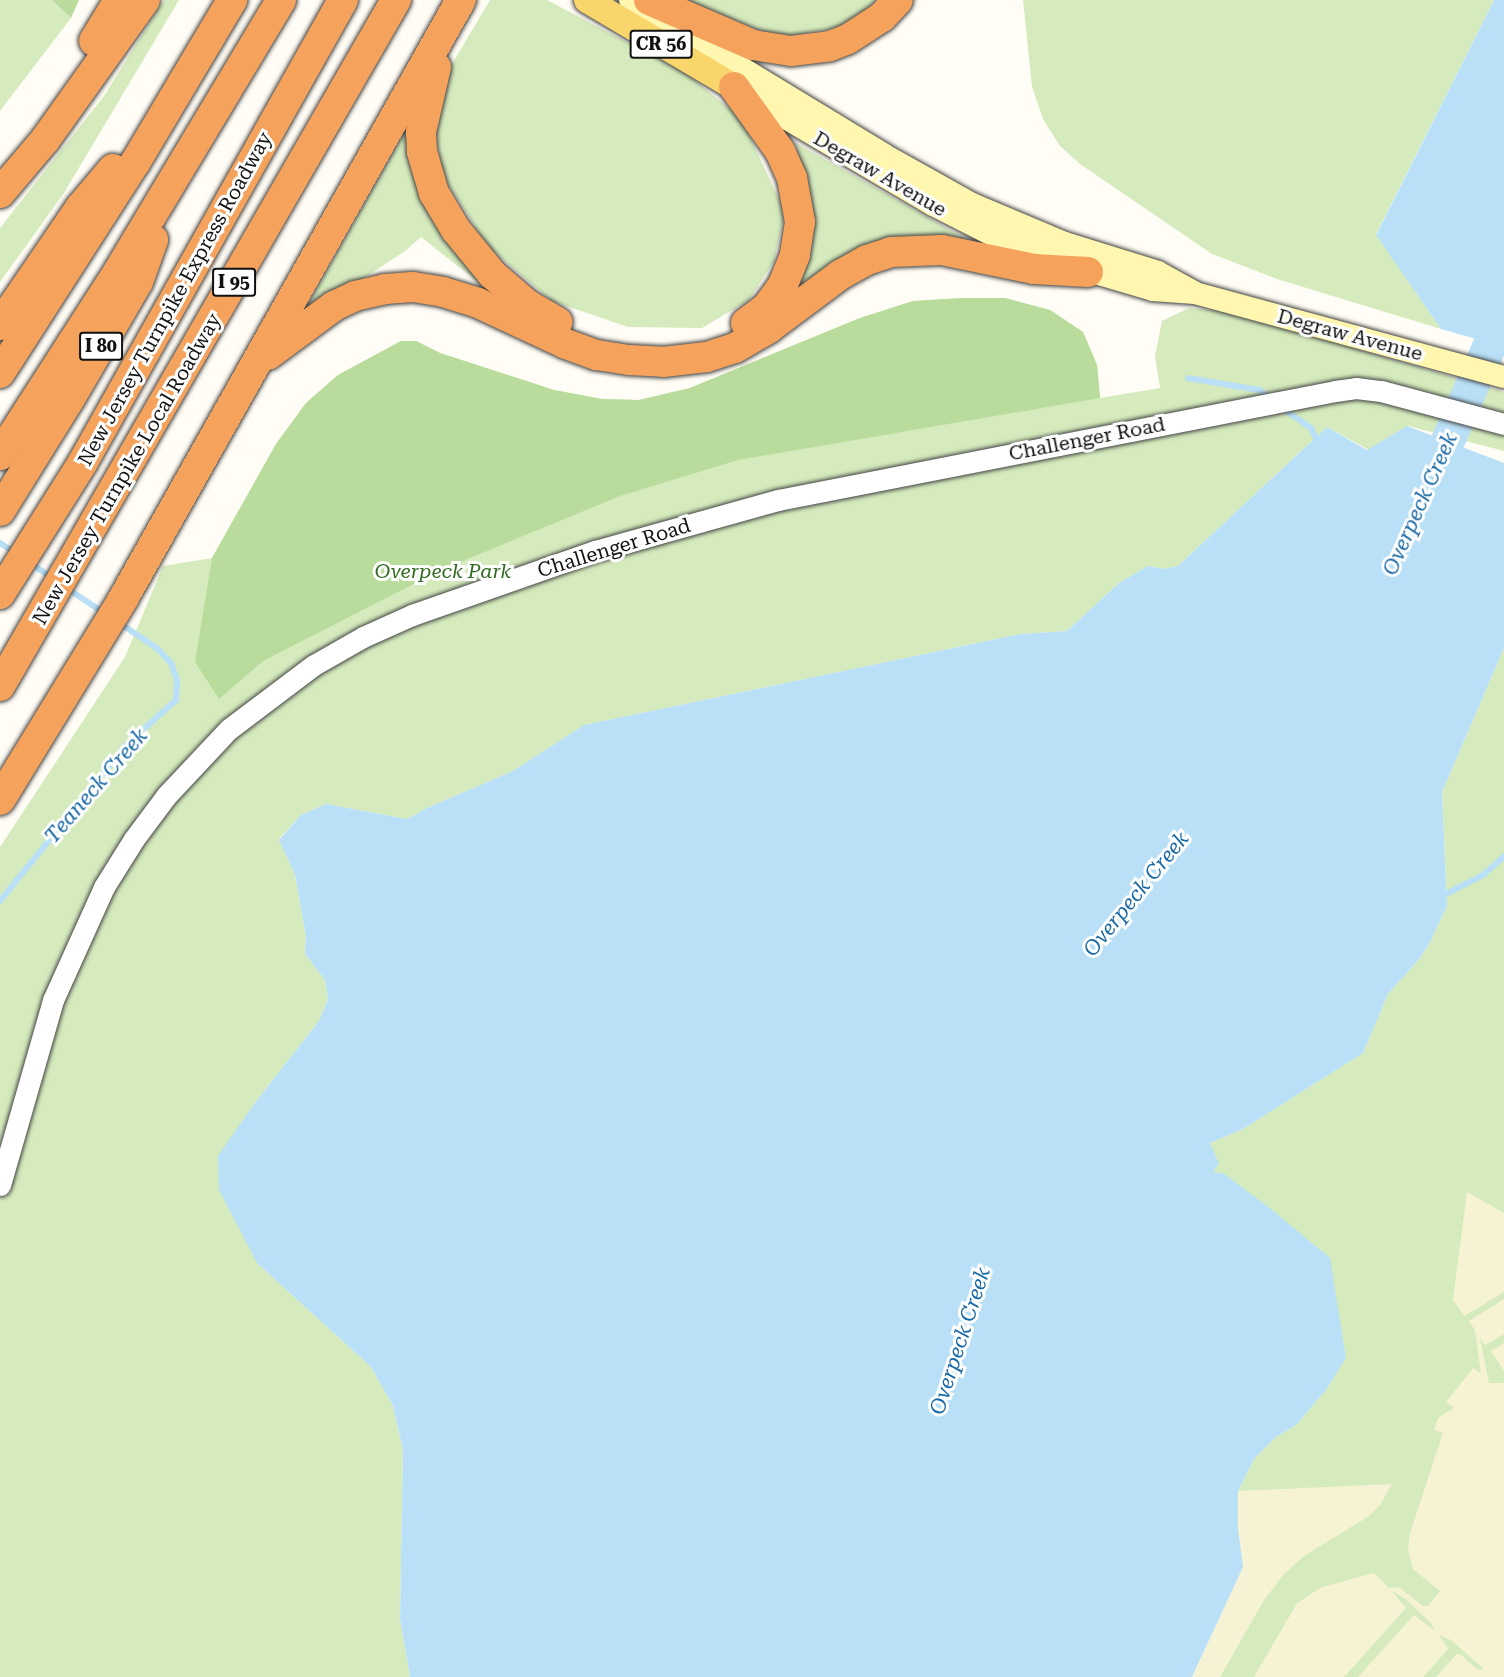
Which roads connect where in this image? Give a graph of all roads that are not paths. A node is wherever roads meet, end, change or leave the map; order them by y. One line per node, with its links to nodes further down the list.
1 (119, 0): 16 (highway)
2 (145, 0): 16 (highway)
3 (232, 0): 14 (highway)
4 (280, 0): 15 (highway)
5 (343, 0): 26 (highway, New Jersey Turnpike Express Roadway / I 95)
6 (396, 0): 27 (highway, New Jersey Turnpike Local Roadway / I 95)
7 (461, 0): 12 (highway)
8 (587, 0): 13 (main road, Degraw Avenue / CR 56)
9 (630, 0): 18 (main road, Degraw Avenue / CR 56)
10 (649, 0): 11 (highway)
11 (898, 0)
12 (446, 27): 13 (highway); 20 (highway)
13 (734, 87): 17 (main road, Degraw Avenue / CR 56)
14 (169, 106): 19 (highway); 21 (highway)
15 (180, 169): 24 (highway); 25 (highway, I 80)
16 (5, 185)
17 (1088, 272): 18 (main road, Degraw Avenue / CR 56); 20 (highway)
18 (1196, 293): 22 (main road, Degraw Avenue / CR 56)
19 (0, 325)
20 (254, 366): 28 (highway)
21 (0, 374)
22 (1504, 377)
23 (1504, 424): 29 (street, Challenger Road)
24 (0, 455)
25 (0, 511)
26 (5, 587)
27 (0, 686)
28 (0, 800)
29 (0, 1185)

